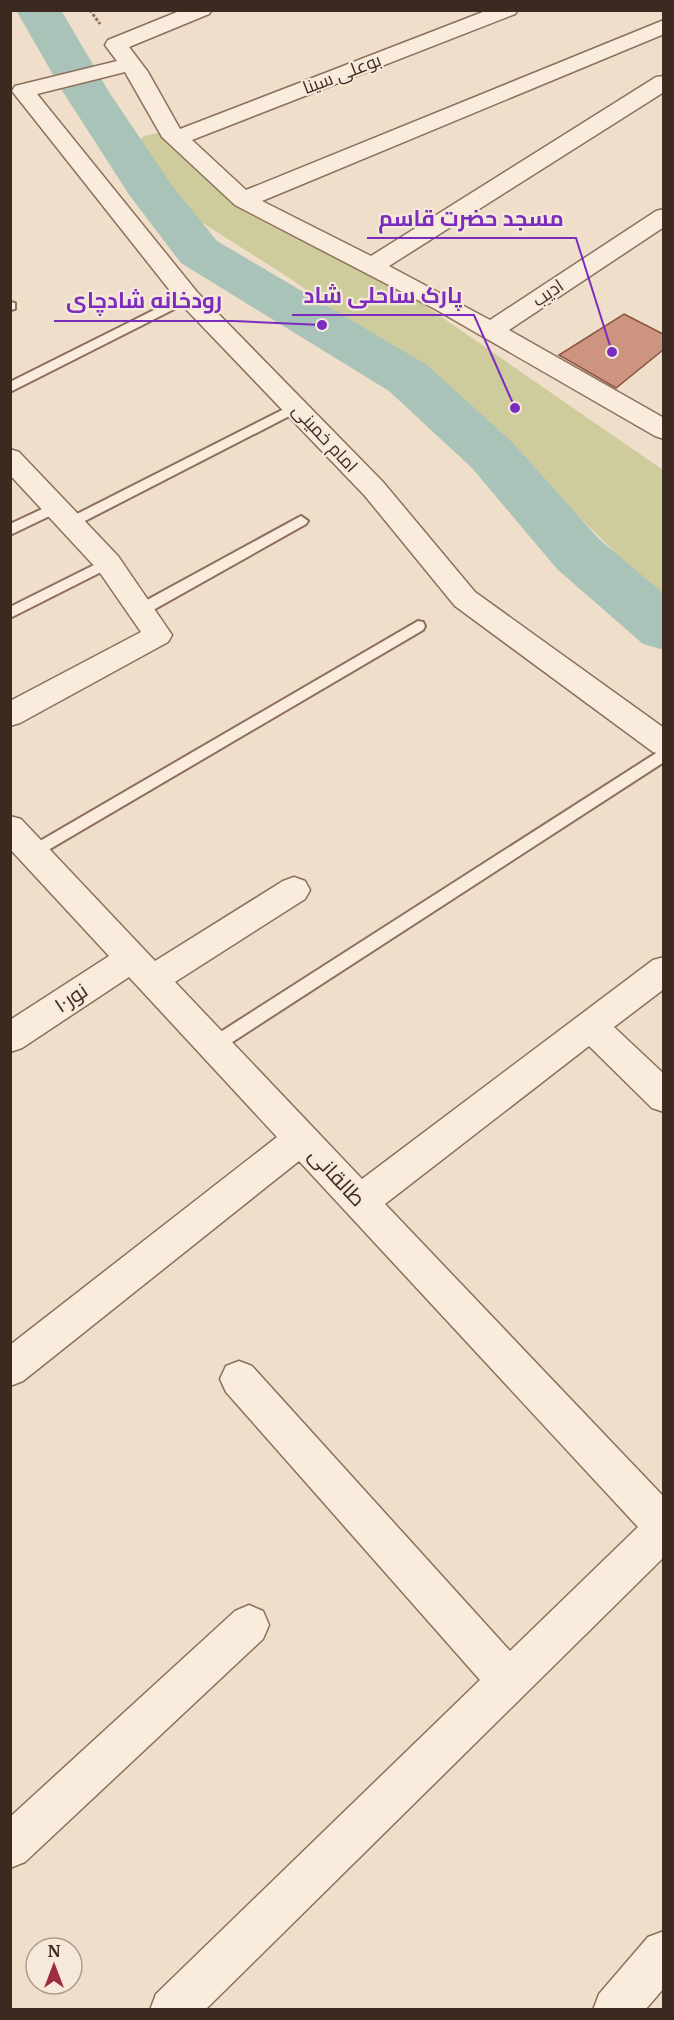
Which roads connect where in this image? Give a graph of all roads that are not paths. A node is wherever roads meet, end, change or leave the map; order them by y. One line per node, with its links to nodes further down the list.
1 (201, 10): 4 (street)
2 (508, 10): 7 (street, بوعلی سینا)
3 (663, 26): 8 (street)
4 (130, 64): 6 (street); 7 (street)
5 (663, 82): 10 (street)
6 (17, 94): 11 (street, امام خمینی)
7 (177, 138): 8 (street)
8 (243, 200): 10 (street)
9 (663, 216): 12 (street, ادیب)
10 (371, 267): 12 (street)
11 (188, 297): 13 (lane); 14 (street, امام خمینی)
12 (491, 331): 15 (street)
13 (10, 388)
14 (296, 407): 17 (lane); 25 (street, امام خمینی)
15 (662, 428)
16 (10, 458): 17 (street)
17 (64, 515): 19 (lane); 20 (street)
18 (301, 521): 21 (lane)
19 (10, 530)
20 (108, 563): 21 (street); 22 (lane)
21 (141, 610): 24 (street)
22 (10, 613)
23 (418, 626): 27 (lane)
24 (10, 715)
25 (663, 744)
26 (663, 754): 33 (lane)
27 (22, 840): 29 (street, طالقانی)
28 (294, 890): 29 (street, نور۱۰)
29 (142, 969): 32 (street, نور۱۰); 33 (street, طالقانی)
30 (663, 970): 31 (street)
31 (591, 1026): 34 (street); 36 (street)
32 (10, 1038)
33 (214, 1045): 35 (street, طالقانی)
34 (663, 1097)
35 (301, 1139): 36 (street, طالقانی); 37 (street)
36 (360, 1202): 39 (street, طالقانی)
37 (10, 1368)
38 (239, 1379): 41 (street)
39 (663, 1527): 41 (street)
40 (249, 1625): 42 (street)
41 (508, 1681): 44 (street)
42 (10, 1847)
43 (663, 1953): 45 (street)
44 (172, 2010)
45 (615, 2010)

